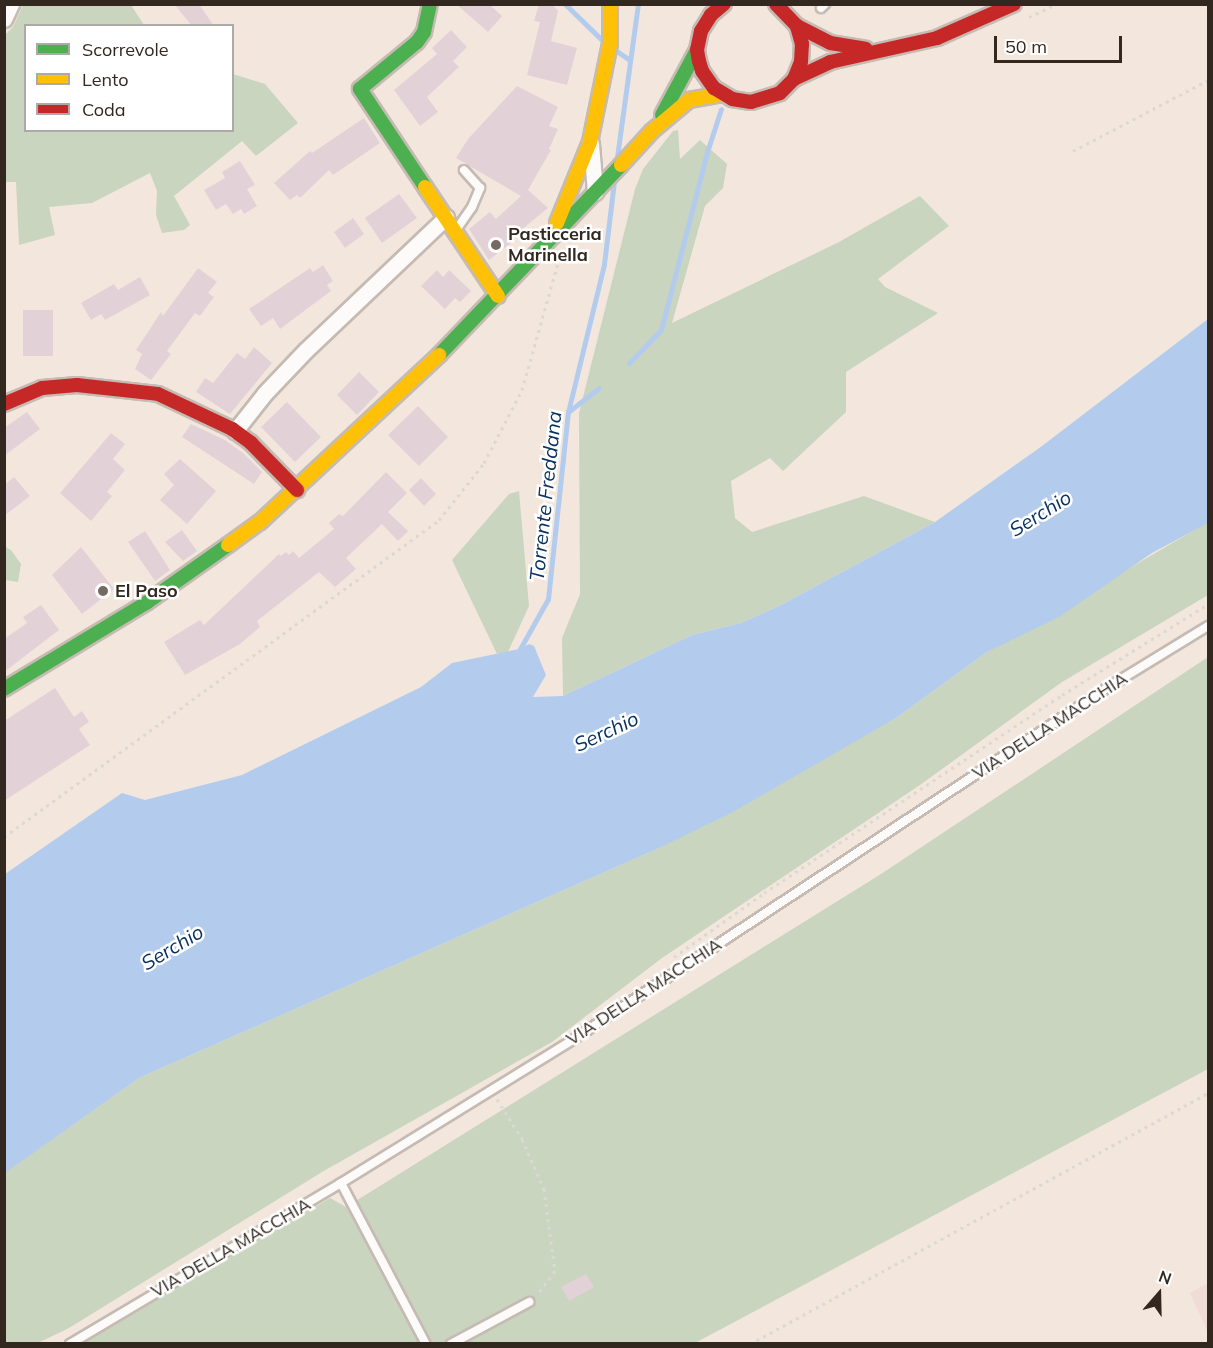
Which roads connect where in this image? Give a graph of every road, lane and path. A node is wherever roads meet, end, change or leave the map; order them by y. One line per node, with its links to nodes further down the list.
1 (11, 4): 8 (street)
2 (430, 4): 21 (main road)
3 (610, 4): 16 (main road)
4 (724, 4): 7 (main road)
5 (776, 4): 9 (main road)
6 (1014, 4): 11 (main road)
7 (713, 10): 10 (main road)
8 (4, 19)
9 (797, 26): 11 (main road); 12 (main road)
10 (698, 50): 14 (main road); 15 (main road)
11 (876, 50): 12 (main road)
12 (794, 79): 14 (main road)
13 (1209, 80): 17 (path)
14 (723, 94): 15 (main road)
15 (652, 131): 20 (main road)
16 (591, 146): 19 (main road); 20 (street); 20 (street)
17 (1073, 151)
18 (464, 170): 22 (lane)
19 (578, 176): 20 (street); 23 (main road)
20 (600, 187): 23 (main road)
21 (446, 217): 22 (main road); 27 (street)
22 (455, 231): 25 (main road)
23 (548, 243): 25 (main road)
24 (560, 254): 32 (path)
25 (498, 296): 28 (main road)
26 (4, 404): 27 (main road)
27 (235, 431): 28 (main road)
28 (297, 490): 31 (main road)
29 (1209, 604): 33 (path)
30 (1209, 626): 36 (lane, VIA DELLA MACCHIA)
31 (4, 689)
32 (4, 837)
33 (765, 893)
34 (1209, 1093): 41 (path)
35 (503, 1109): 37 (path)
36 (341, 1183): 38 (lane, VIA DELLA MACCHIA); 39 (lane)
37 (529, 1302): 40 (lane)
38 (70, 1344)
39 (426, 1344)
40 (451, 1344)
41 (750, 1344)

